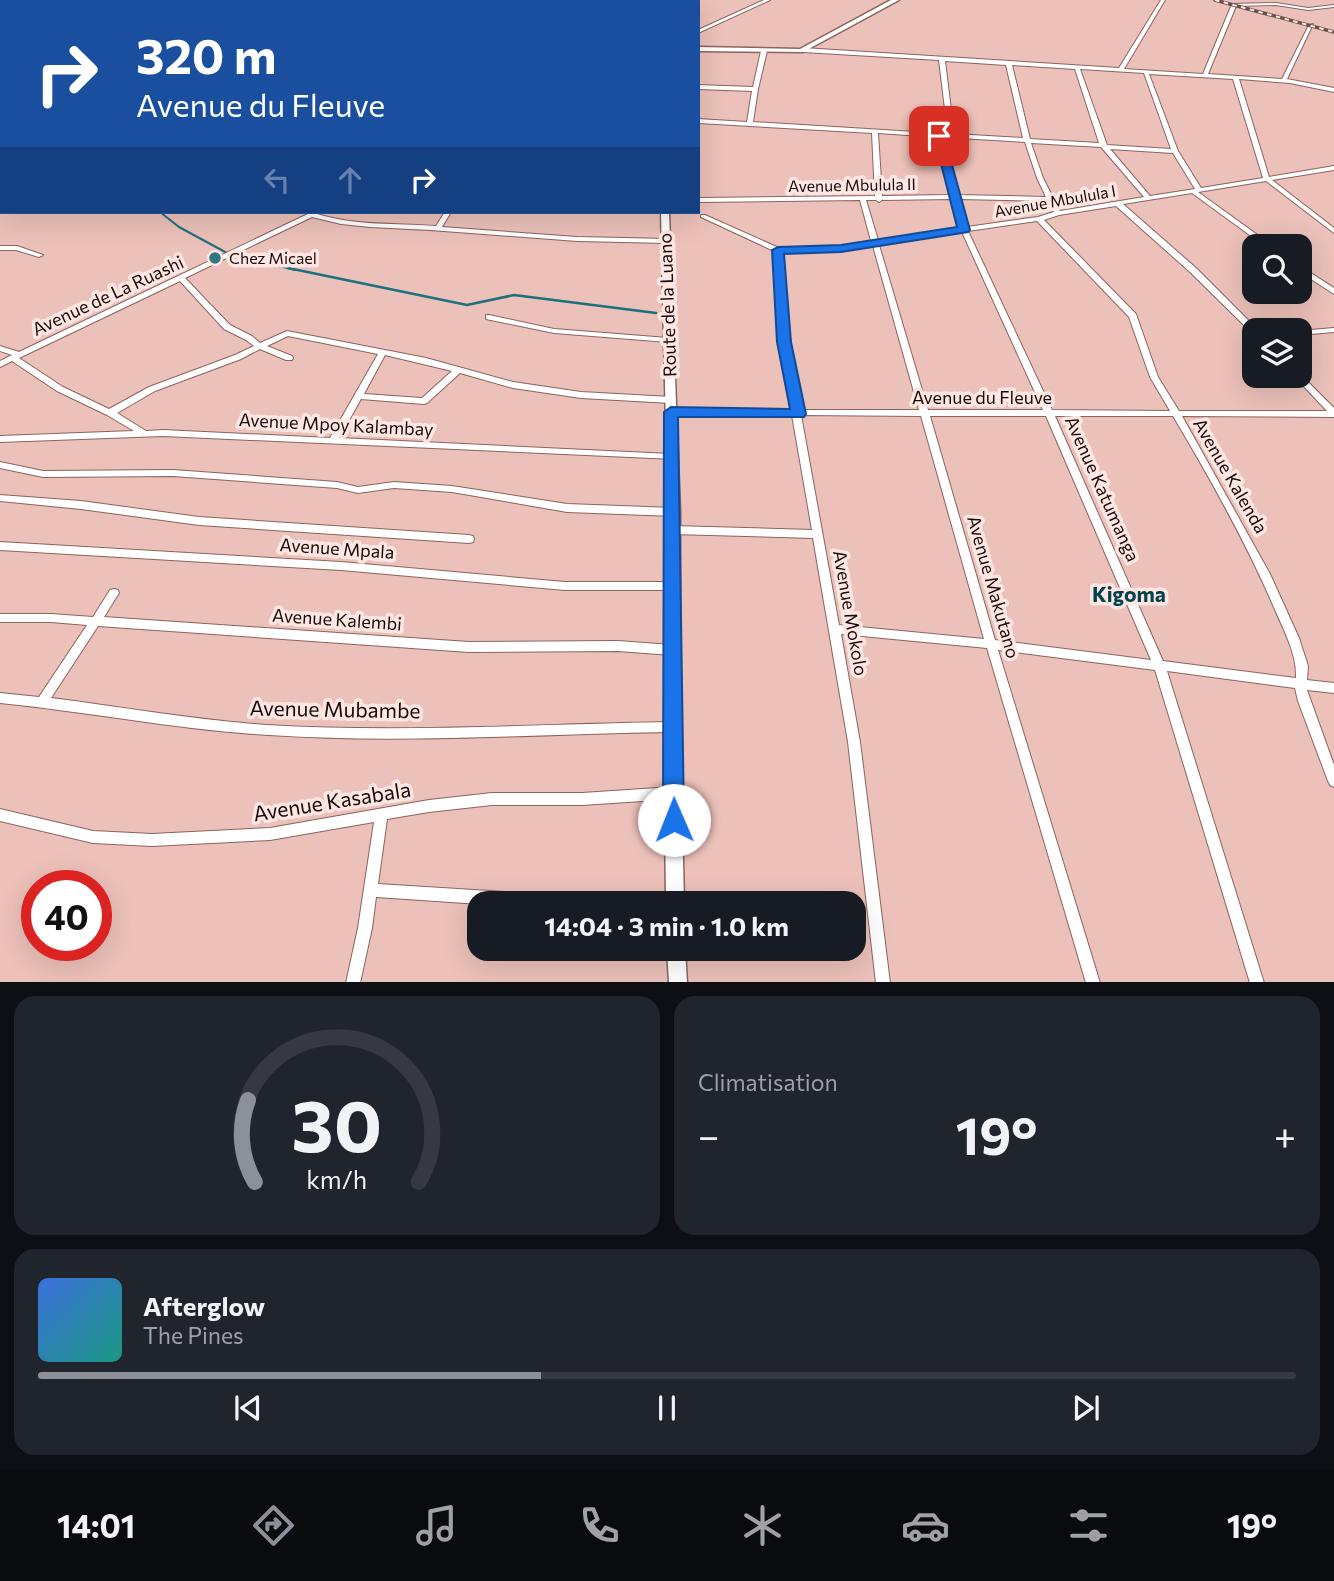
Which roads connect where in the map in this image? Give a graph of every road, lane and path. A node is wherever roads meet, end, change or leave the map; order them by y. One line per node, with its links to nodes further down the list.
1 (768, 0): 6 (street)
2 (895, 0): 8 (street)
3 (1163, 0): 13 (street)
4 (1334, 6): 15 (street)
5 (1311, 26): 17 (street)
6 (700, 31)
7 (700, 49): 9 (street)
8 (803, 50): 9 (street); 10 (street)
9 (764, 51): 19 (street)
10 (942, 60): 11 (street); 24 (street, Avenue Katumanga)
11 (1009, 64): 12 (street); 25 (street)
12 (1077, 68): 13 (street); 26 (street)
13 (1121, 70): 14 (street)
14 (1146, 72): 15 (street); 27 (street)
15 (1205, 75): 16 (street)
16 (1235, 77): 17 (street); 29 (street)
17 (1284, 80): 20 (street)
18 (700, 87): 19 (street)
19 (755, 89): 22 (street)
20 (1334, 90)
21 (700, 121): 22 (street)
22 (750, 124): 23 (street)
23 (875, 132): 24 (street); 36 (street)
24 (945, 137): 25 (street); 31 (street, Avenue Katumanga)
25 (1026, 142): 26 (street); 32 (street)
26 (1104, 146): 27 (street); 33 (street)
27 (1175, 151): 30 (street)
28 (1334, 168): 29 (street, Avenue Mbulula I)
29 (1267, 179): 30 (street, Avenue Mbulula I); 47 (street)
30 (1196, 191): 33 (street, Avenue Mbulula I); 48 (street)
31 (955, 197): 32 (street, Avenue Mbulula II); 36 (street, Avenue Mbulula II); 46 (street, Avenue Katumanga)
32 (1049, 199): 38 (street)
33 (1149, 199): 37 (street, Avenue Mbulula I)
34 (700, 200): 35 (street, Avenue Mbulula II)
35 (863, 200): 36 (street, Avenue Mbulula II); 49 (street, Avenue Makutano)
36 (879, 200)
37 (1118, 204): 38 (street, Avenue Mbulula I); 58 (street)
38 (1058, 213): 44 (street, Avenue Mbulula I)
39 (313, 214): 55 (street, Avenue de La Ruashi)
40 (318, 214): 45 (street)
41 (447, 214): 45 (street)
42 (665, 214): 50 (street, Route de la Luano)
43 (703, 216): 52 (street, Avenue Mbulula I)
44 (1039, 219): 46 (street, Avenue Mbulula I); 75 (street, Avenue Kalenda)
45 (438, 229): 50 (street)
46 (964, 230): 49 (street, Avenue Mbulula I); 77 (street, Avenue Katumanga)
47 (1334, 231)
48 (1253, 234)
49 (875, 241): 52 (street, Avenue Mbulula I); 76 (street, Avenue Makutano)
50 (667, 242): 61 (street, Route de la Luano)
51 (0, 248): 53 (street)
52 (778, 250): 74 (street, Avenue Mokolo)
53 (38, 255)
54 (1312, 276): 56 (street)
55 (182, 279): 62 (street); 65 (street, Avenue de La Ruashi)
56 (1334, 292)
57 (489, 317): 61 (street)
58 (1242, 318)
59 (1334, 330): 60 (street)
60 (1312, 332)
61 (668, 340): 71 (street, Route de la Luano)
62 (259, 346): 64 (street, Avenue du Fleuve); 66 (street); 72 (street, Avenue du Fleuve)
63 (0, 348): 65 (street)
64 (383, 352): 68 (street, Avenue du Fleuve); 70 (street)
65 (17, 357): 67 (street, Avenue de La Ruashi); 72 (street)
66 (289, 358)
67 (0, 364)
68 (458, 370): 70 (street); 71 (street, Avenue du Fleuve)
69 (1310, 388): 73 (street)
70 (357, 396): 79 (street)
71 (671, 406): 74 (street, Avenue du Fleuve); 81 (street, Route de la Luano)
72 (110, 413): 78 (street)
73 (1334, 413): 75 (street, Avenue du Fleuve)
74 (799, 414): 76 (street, Avenue du Fleuve); 86 (street, Avenue Mokolo)
75 (1176, 414): 77 (street, Avenue du Fleuve); 97 (street, Avenue Kalenda)
76 (925, 415): 77 (street, Avenue du Fleuve); 94 (street, Avenue Makutano)
77 (1050, 415): 96 (street, Avenue Katumanga)
78 (144, 434): 79 (street, Avenue Mpoy Kalambay); 80 (street, Avenue Mpoy Kalambay)
79 (333, 440): 81 (street, Avenue Mpoy Kalambay)
80 (1, 441)
81 (671, 457): 84 (street, Route de la Luano)
82 (0, 465): 84 (street)
83 (0, 498): 87 (street)
84 (674, 512): 85 (street, Route de la Luano)
85 (673, 530): 86 (street); 89 (street, Route de la Luano)
86 (818, 534): 93 (street, Avenue Mokolo)
87 (468, 539)
88 (0, 546): 89 (street, Avenue Mpala)
89 (672, 586): 95 (street, Route de la Luano)
90 (114, 593): 92 (street)
91 (0, 618): 92 (street, Avenue Kalembi)
92 (94, 623): 95 (street, Avenue Kalembi); 100 (street)
93 (834, 629): 94 (street); 112 (street, Avenue Mokolo)
94 (991, 644): 96 (street); 113 (street, Avenue Makutano)
95 (672, 650): 101 (street, Route de la Luano)
96 (1160, 667): 97 (street); 114 (street, Avenue Katumanga)
97 (1301, 683): 98 (street); 102 (street, Avenue Kalenda)
98 (1334, 688)
99 (0, 698): 100 (street, Avenue Mubambe)
100 (42, 702): 101 (street, Avenue Mubambe)
101 (672, 727): 103 (street, Route de la Luano)
102 (1334, 781)
103 (673, 793): 104 (street, Avenue Kasabala); 107 (street, Route de la Luano)
104 (381, 814): 105 (street, Avenue Kasabala); 106 (street)
105 (0, 815)
106 (371, 890): 108 (street); 110 (street)
107 (675, 891)
108 (467, 896)
109 (677, 961): 111 (street)
110 (353, 982)
111 (678, 982)
112 (883, 982)
113 (1093, 982)
114 (1256, 982)

